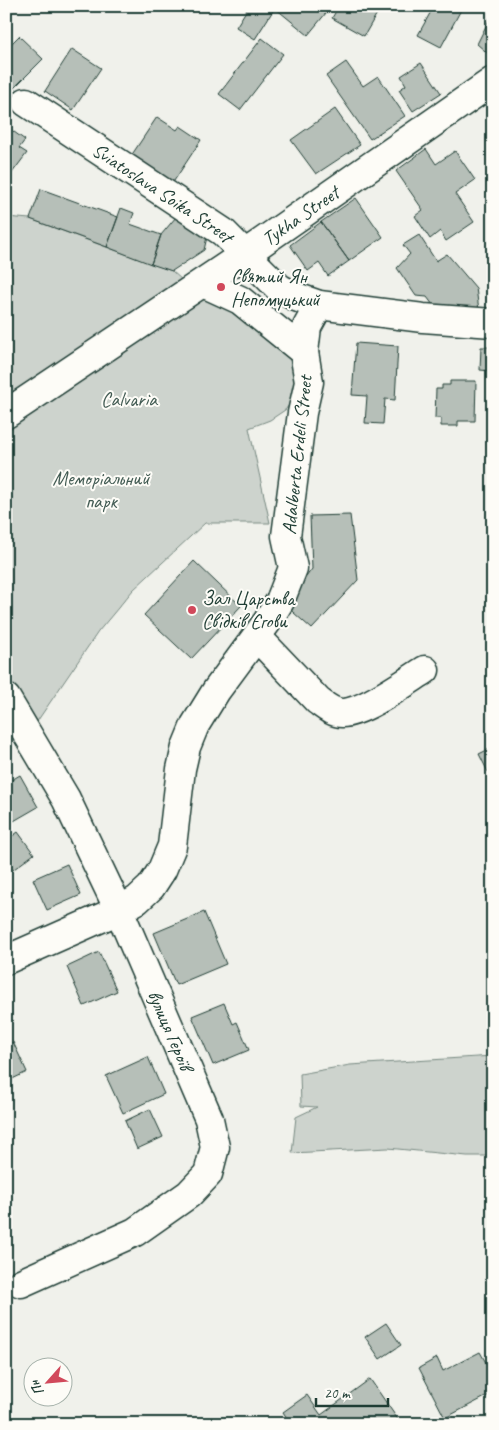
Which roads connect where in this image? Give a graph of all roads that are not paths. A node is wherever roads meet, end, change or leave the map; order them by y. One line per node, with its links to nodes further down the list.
1 (493, 80): 3 (street, Tykha Street)
2 (26, 102): 3 (street, Sviatoslava Soika Street)
3 (245, 254): 4 (street, Tykha Street); 5 (street, Sviatoslava Soika Street)
4 (202, 282): 7 (street); 8 (street, Tykha Street)
5 (319, 305): 6 (street); 7 (street, Adalberta Erdeli Street)
6 (493, 323)
7 (304, 352): 9 (street, Adalberta Erdeli Street)
8 (6, 414)
9 (257, 637): 10 (street); 12 (street, Adalberta Erdeli Street)
10 (425, 670)
11 (6, 698): 12 (street, вулиця Героїв)
12 (119, 910): 13 (street, Adalberta Erdeli Street); 14 (street, вулиця Героїв)
13 (6, 960)
14 (21, 1282)

